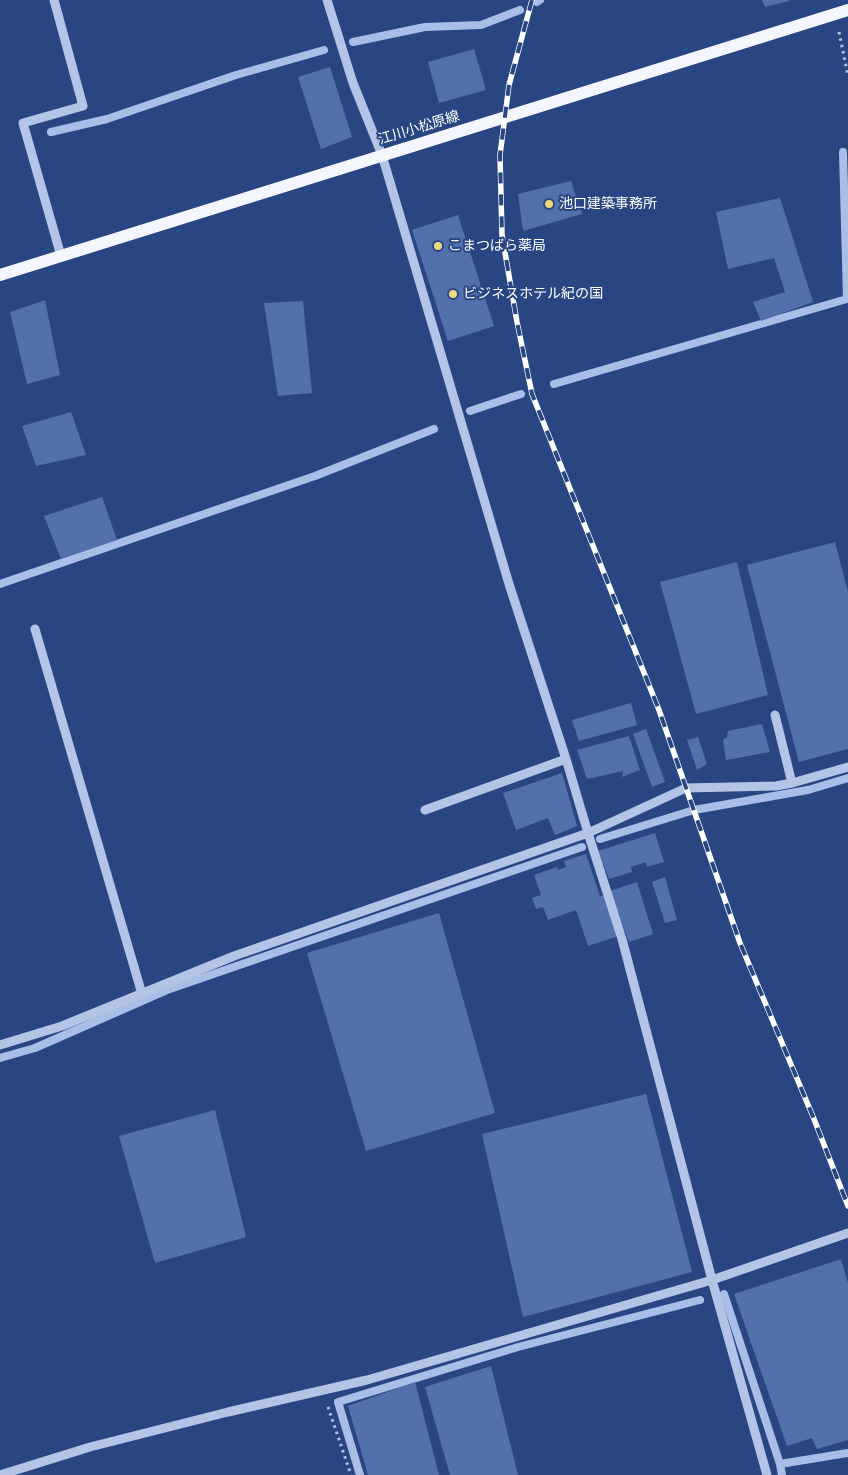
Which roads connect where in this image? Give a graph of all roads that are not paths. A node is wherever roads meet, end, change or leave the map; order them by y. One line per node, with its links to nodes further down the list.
1 (54, 0): 5 (street)
2 (326, 0): 4 (street)
3 (848, 10): 4 (main road, 江川小松原線)
4 (382, 155): 5 (main road, 江川小松原線); 9 (street)
5 (61, 256): 6 (main road, 江川小松原線)
6 (0, 275)
7 (35, 629): 14 (street)
8 (775, 715): 11 (street)
9 (566, 759): 12 (street); 13 (street)
10 (848, 767): 11 (street)
11 (792, 783): 13 (street)
12 (425, 810)
13 (588, 833): 14 (street); 17 (street)
14 (142, 994): 15 (street)
15 (0, 1045)
16 (848, 1233): 17 (street)
17 (712, 1280): 18 (street); 19 (street)
18 (0, 1475)
19 (767, 1475)

